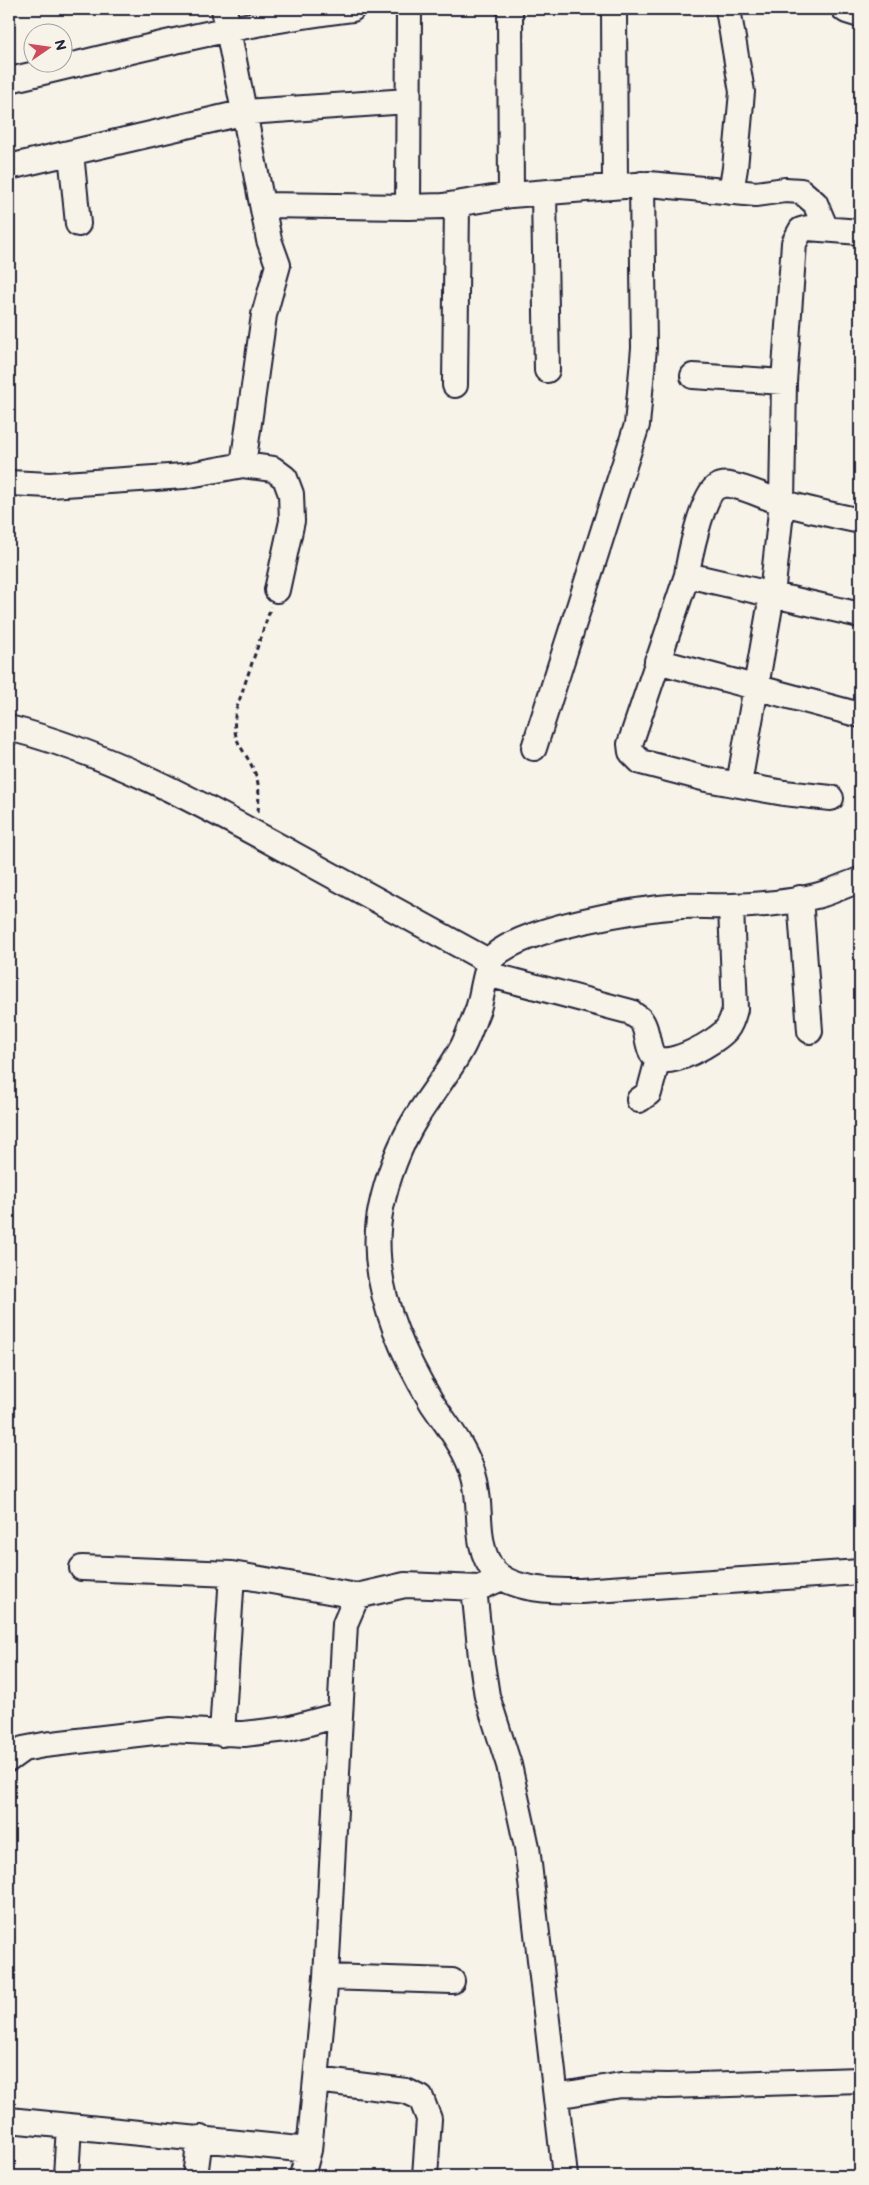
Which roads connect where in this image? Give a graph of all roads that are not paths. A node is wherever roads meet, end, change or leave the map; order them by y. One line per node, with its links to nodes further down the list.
1 (352, 9): 8 (street)
2 (410, 9): 10 (street)
3 (510, 9): 18 (street)
4 (614, 9): 15 (street)
5 (728, 9): 16 (street)
6 (844, 9): 7 (street)
7 (860, 14)
8 (226, 19): 9 (street); 11 (street)
9 (9, 80)
10 (408, 101): 11 (street); 21 (street)
11 (246, 112): 12 (street); 20 (street)
12 (71, 153): 13 (street); 22 (street)
13 (9, 167)
14 (642, 184): 15 (street); 16 (street); 41 (street)
15 (615, 185): 17 (street)
16 (731, 192): 23 (street)
17 (544, 193): 18 (street); 25 (street)
18 (511, 195): 19 (street)
19 (457, 204): 21 (street); 28 (street)
20 (263, 205): 21 (street); 29 (street)
21 (408, 207)
22 (78, 224)
23 (826, 229): 24 (street); 27 (street)
24 (860, 232)
25 (547, 370)
26 (693, 376): 27 (street)
27 (784, 382): 31 (street)
28 (455, 385)
29 (243, 465): 30 (street); 34 (street)
30 (9, 483)
31 (782, 502): 32 (street); 33 (street); 35 (street)
32 (860, 521)
33 (687, 575): 35 (street); 37 (street)
34 (277, 590)
35 (772, 594): 36 (street); 38 (street)
36 (860, 615)
37 (657, 661): 38 (street); 42 (street)
38 (757, 688): 39 (street); 42 (street)
39 (860, 715)
40 (9, 728): 47 (street)
41 (534, 748)
42 (739, 784): 43 (street)
43 (831, 798)
44 (860, 880): 45 (street)
45 (800, 898): 46 (street); 48 (street)
46 (731, 907): 47 (street); 49 (street)
47 (488, 968): 49 (street); 54 (street)
48 (810, 1031)
49 (658, 1060): 50 (street)
50 (639, 1100)
51 (82, 1568): 53 (street)
52 (860, 1572): 54 (street)
53 (232, 1574): 56 (street); 58 (street)
54 (502, 1578): 55 (street)
55 (474, 1588): 56 (street); 64 (street)
56 (357, 1596): 57 (street)
57 (339, 1715): 58 (street); 60 (street)
58 (222, 1734): 59 (street)
59 (9, 1759)
60 (326, 1978): 61 (street); 62 (street)
61 (452, 1981)
62 (317, 2080): 68 (street); 72 (street)
63 (860, 2080): 64 (street)
64 (556, 2096): 73 (street)
65 (9, 2120): 66 (street)
66 (70, 2126): 67 (street); 69 (street)
67 (200, 2138): 68 (street); 70 (street)
68 (309, 2150): 71 (street)
69 (66, 2176)
70 (195, 2176)
71 (302, 2176)
72 (425, 2176)
73 (565, 2176)

